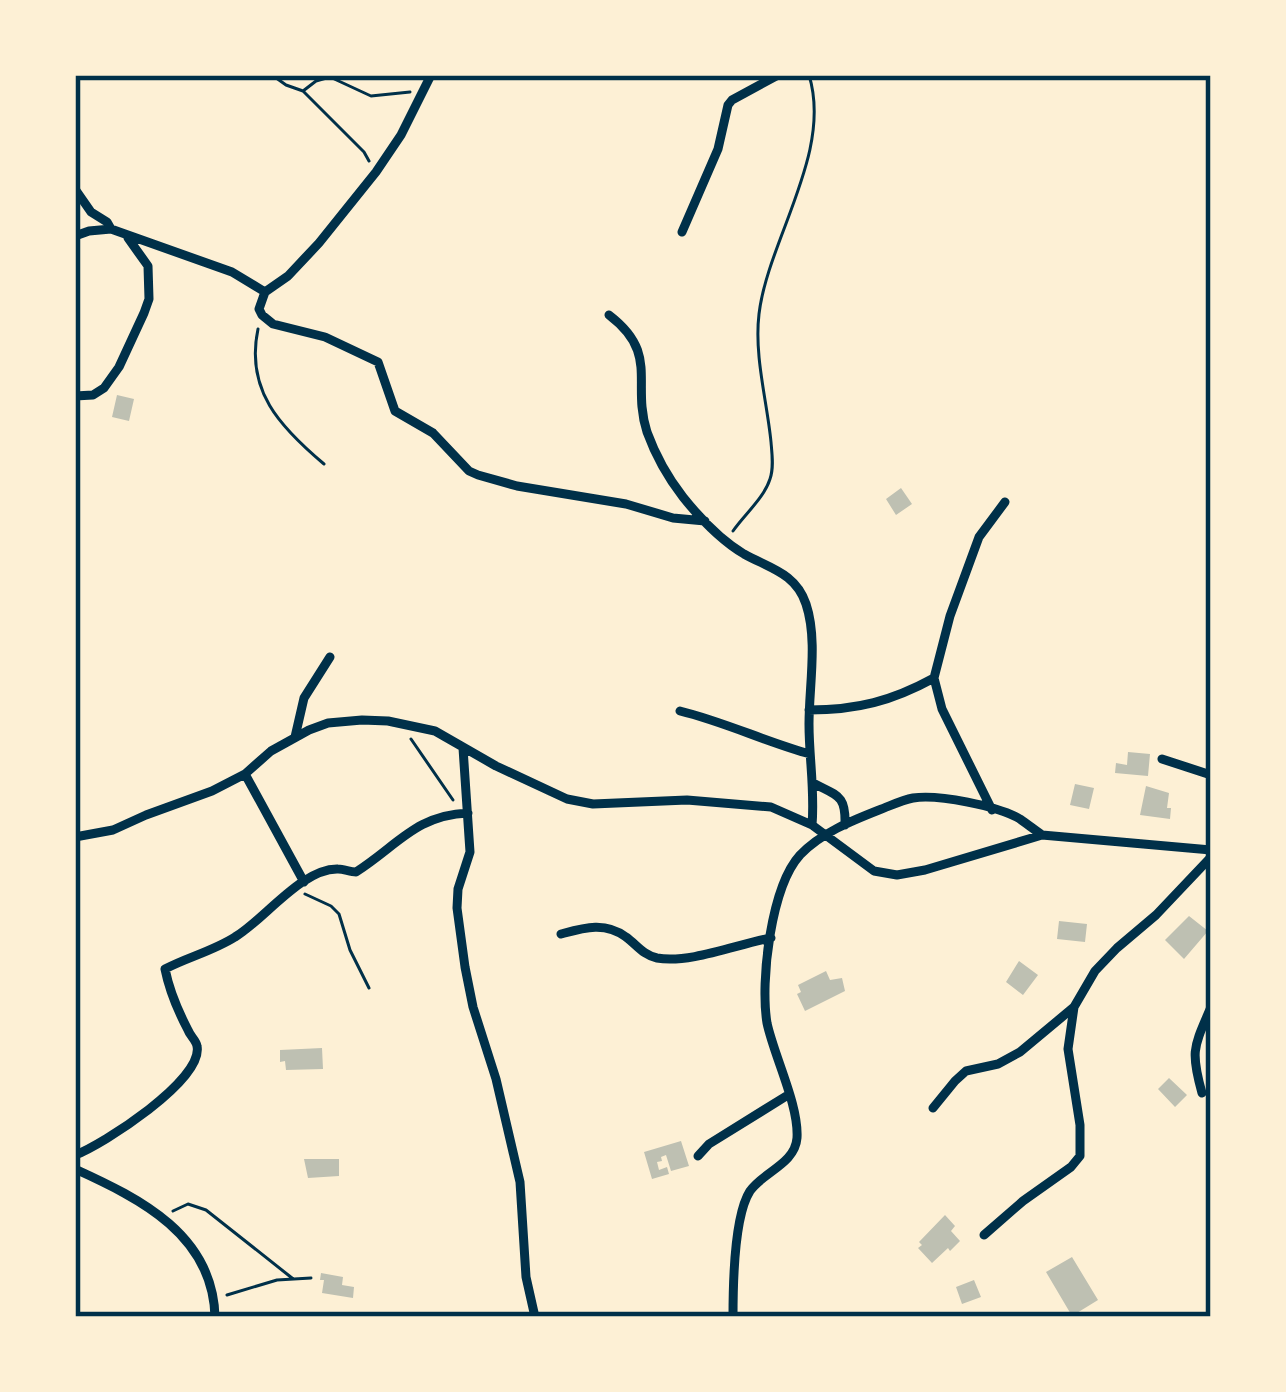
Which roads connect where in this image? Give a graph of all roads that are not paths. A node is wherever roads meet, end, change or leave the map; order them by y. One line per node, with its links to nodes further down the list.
1 (431, 75): 8 (street)
2 (778, 75): 5 (street)
3 (75, 189): 4 (street)
4 (110, 230): 6 (street); 7 (street)
5 (682, 232)
6 (75, 236)
7 (128, 237): 8 (street); 10 (street)
8 (266, 292): 12 (street)
9 (610, 315): 12 (street)
10 (75, 396)
11 (1005, 502): 14 (street)
12 (705, 520): 15 (street)
13 (330, 657): 17 (street)
14 (934, 678): 15 (street); 24 (street)
15 (809, 710): 19 (street)
16 (680, 711): 19 (street)
17 (295, 737): 18 (street); 21 (street)
18 (464, 748): 25 (street); 26 (street)
19 (810, 754): 23 (street)
20 (1162, 759): 22 (street)
21 (245, 774): 30 (street); 32 (street)
22 (1211, 775)
23 (813, 783): 26 (street); 27 (street)
24 (992, 810): 27 (street); 29 (street)
25 (464, 813): 32 (street); 44 (street)
26 (812, 825): 28 (street)
27 (845, 825): 28 (street)
28 (826, 834): 29 (street); 34 (street)
29 (1042, 836): 31 (street)
30 (75, 837)
31 (1211, 854): 35 (street)
32 (304, 882): 40 (street)
33 (561, 934): 34 (street)
34 (771, 938): 38 (street)
35 (1074, 1007): 39 (street); 43 (street)
36 (1211, 1007): 37 (street)
37 (1202, 1093)
38 (788, 1095): 41 (street); 46 (street)
39 (933, 1108)
40 (75, 1155)
41 (698, 1156)
42 (75, 1169): 45 (street)
43 (984, 1235)
44 (532, 1315)
45 (215, 1317)
46 (733, 1317)

